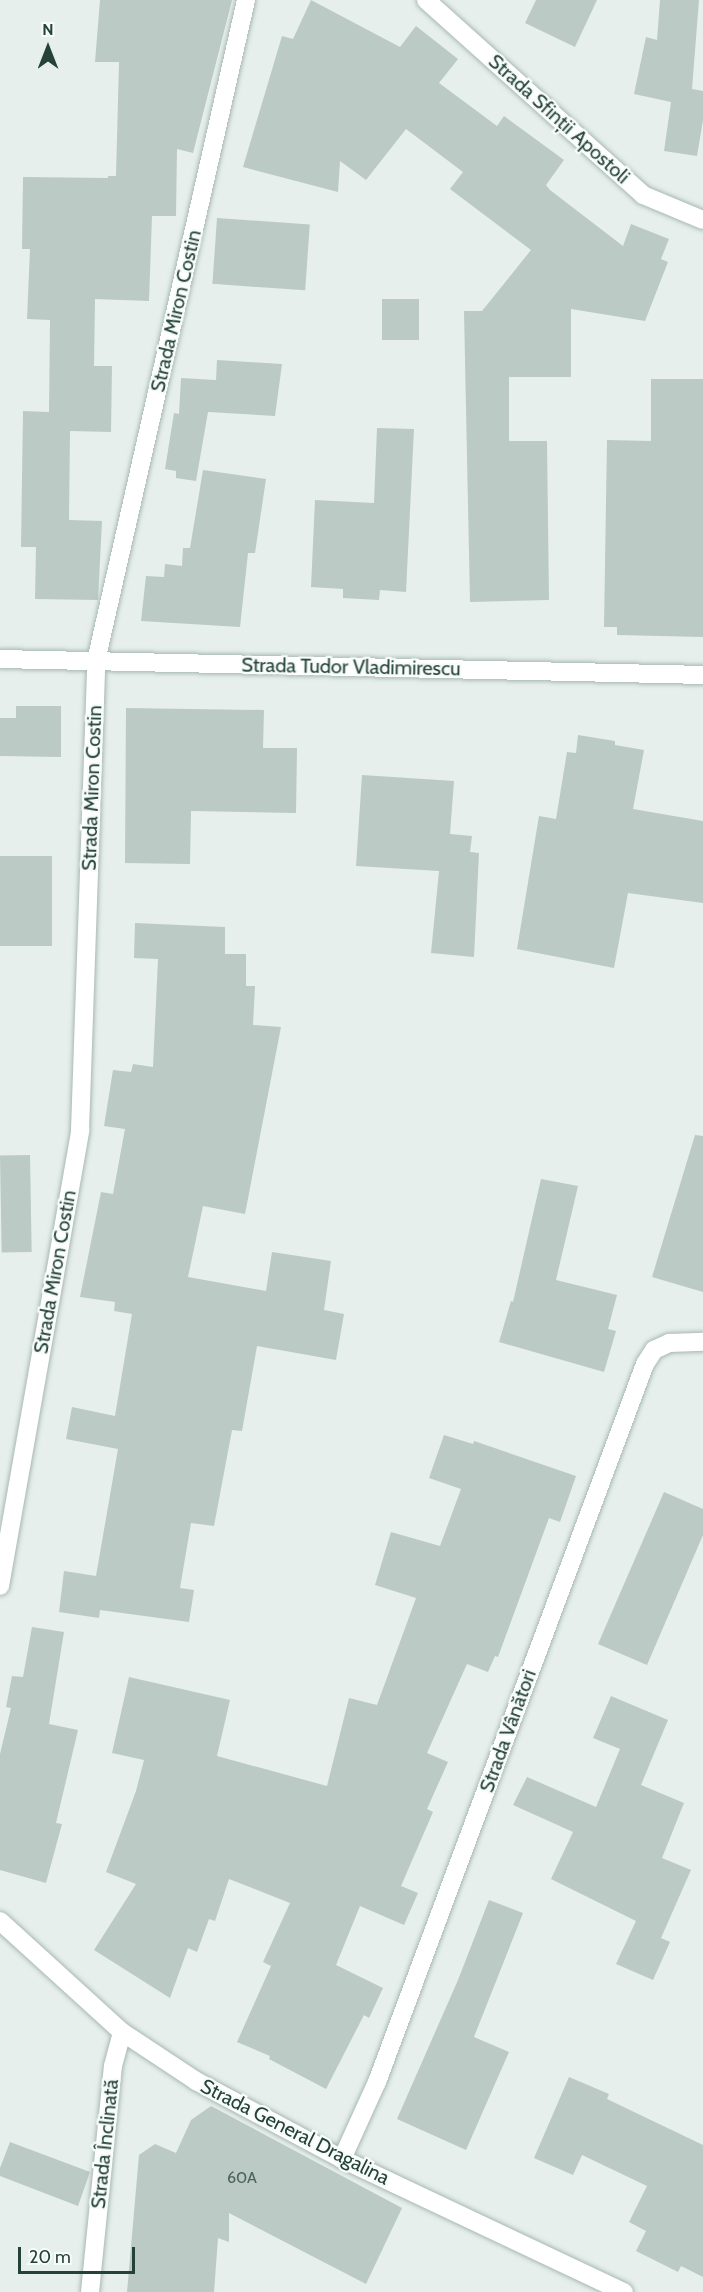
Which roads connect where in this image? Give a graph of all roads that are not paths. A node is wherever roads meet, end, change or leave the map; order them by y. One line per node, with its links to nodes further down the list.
1 (246, 0): 5 (street, Strada Miron Costin)
2 (426, 0): 3 (street, Strada Sfinții Apostoli)
3 (703, 220)
4 (0, 659): 5 (street, Strada Tudor Vladimirescu)
5 (96, 662): 6 (street, Strada Tudor Vladimirescu); 8 (street, Strada Miron Costin)
6 (703, 675)
7 (703, 1342): 11 (street, Strada Vânători)
8 (0, 1586)
9 (0, 1921): 10 (street, Strada General Dragalina)
10 (122, 2032): 11 (street, Strada General Dragalina); 12 (street, Strada Înclinată)
11 (342, 2159): 13 (street, Strada General Dragalina)
12 (90, 2292)
13 (624, 2292)

